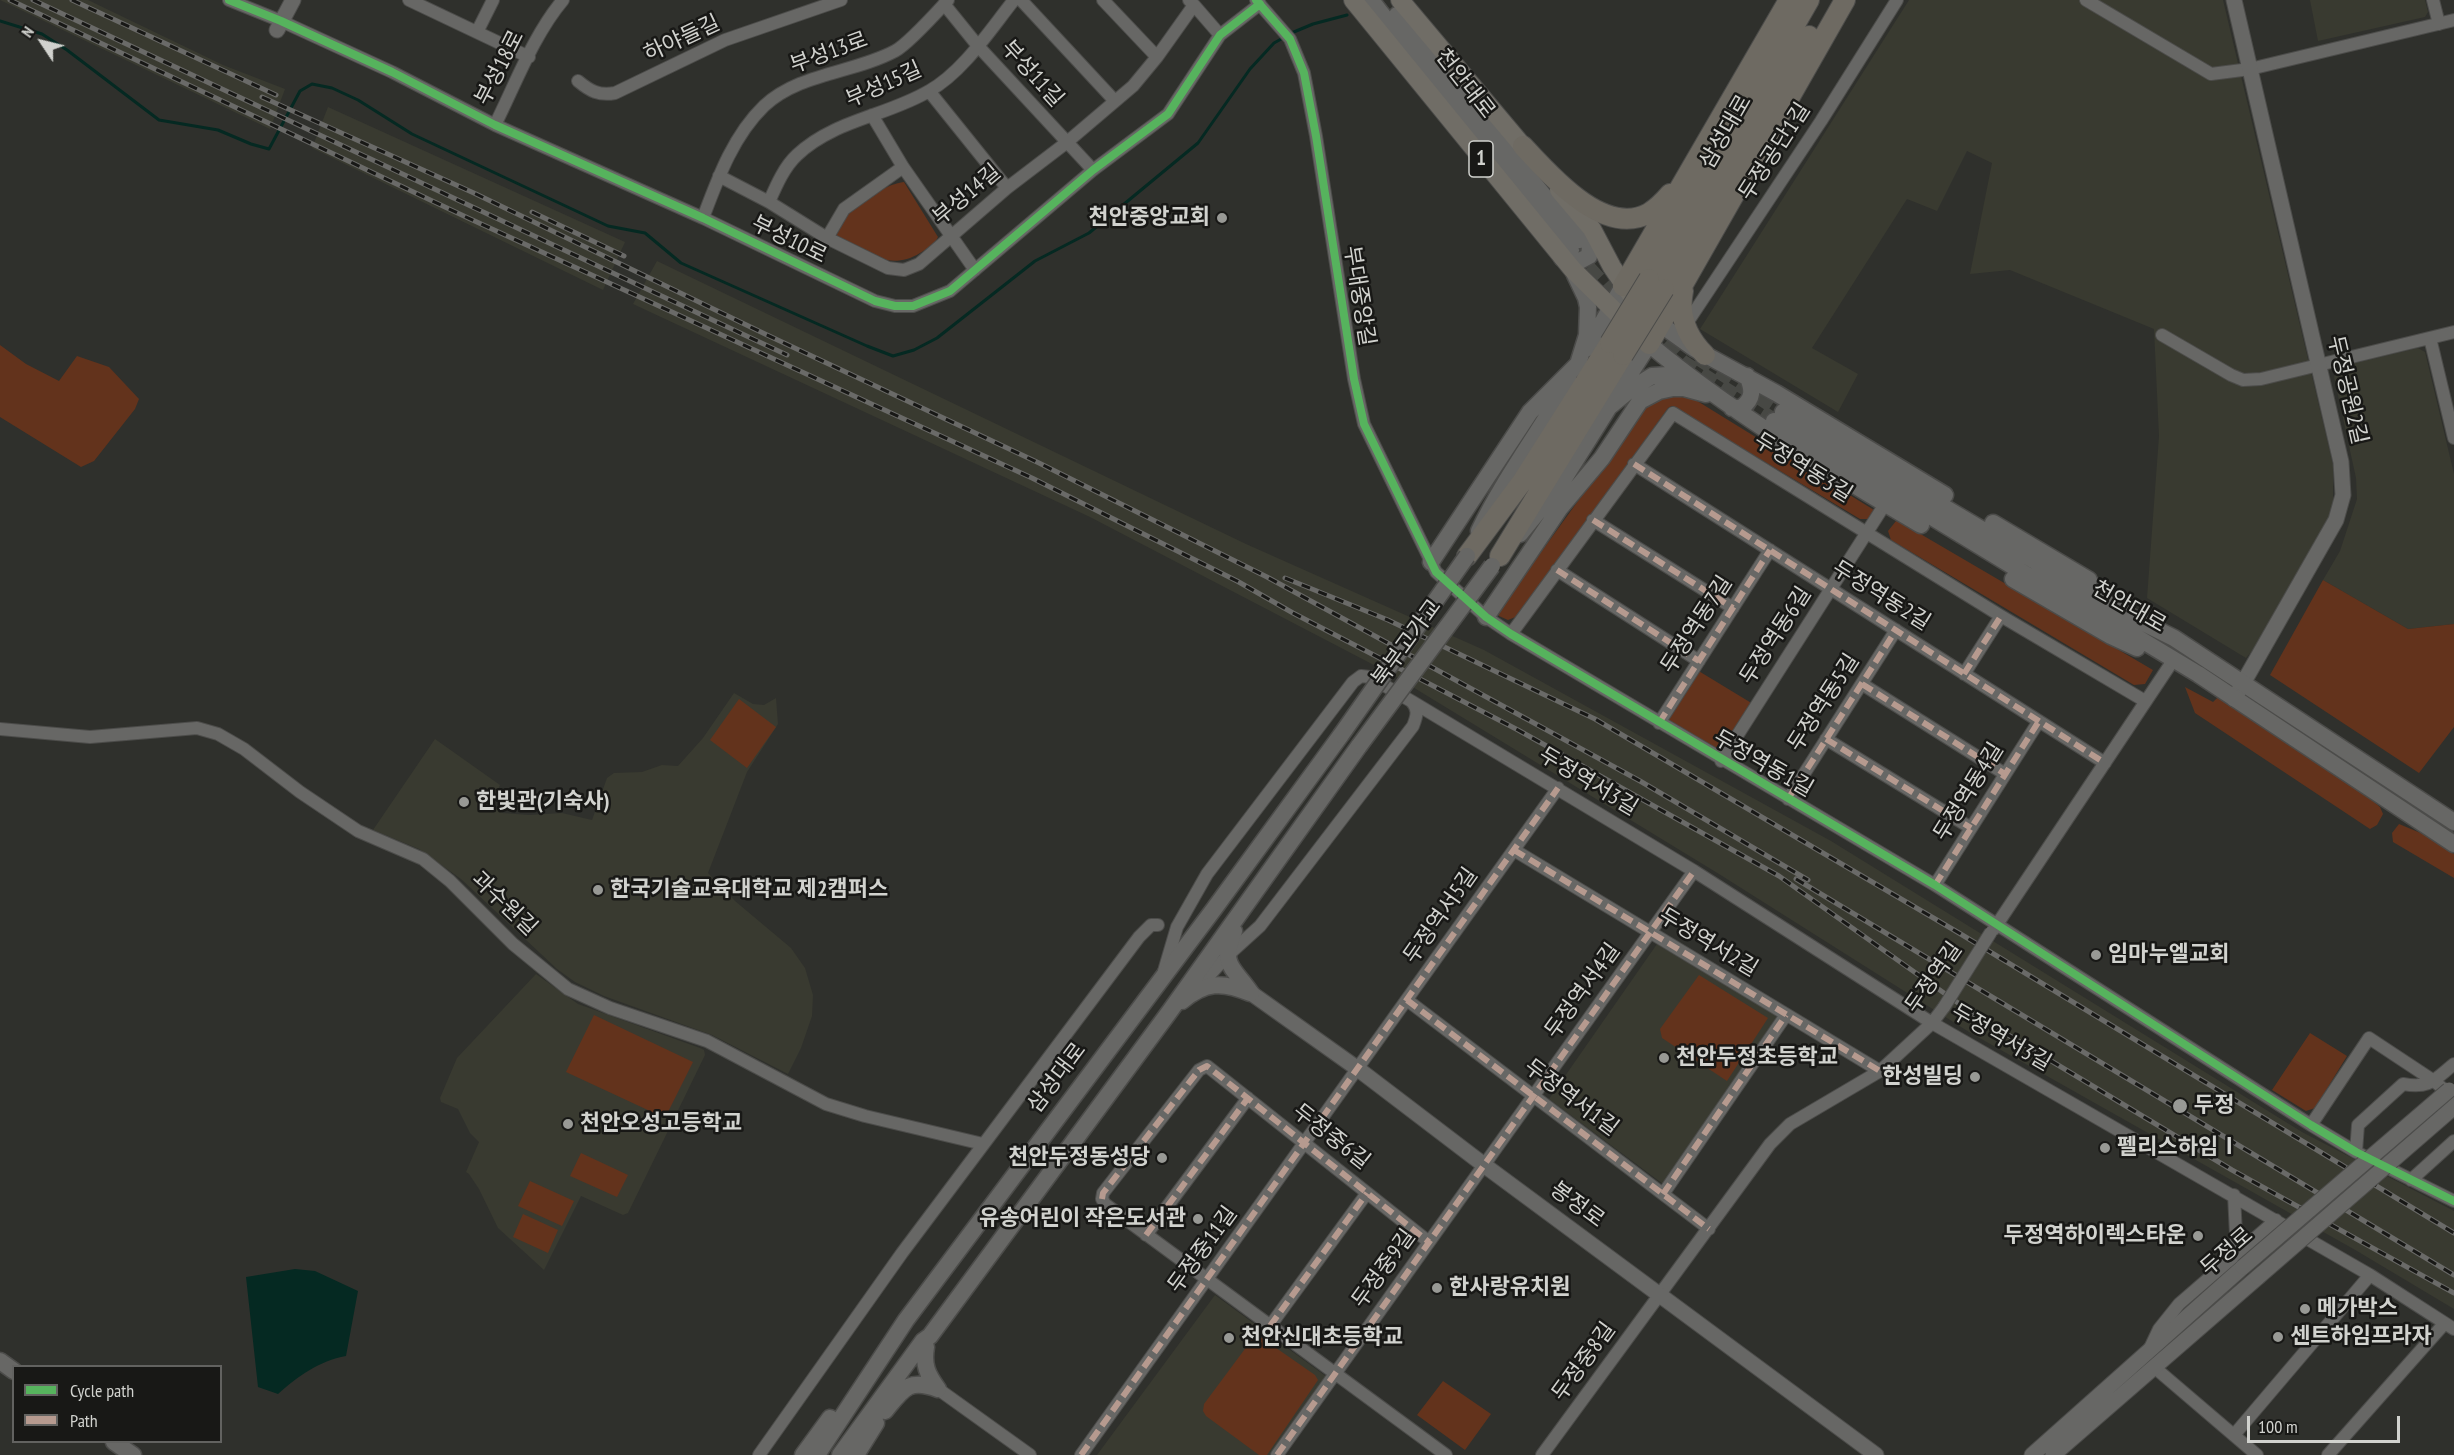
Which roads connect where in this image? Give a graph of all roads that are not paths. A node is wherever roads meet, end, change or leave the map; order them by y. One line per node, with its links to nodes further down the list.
1 (229, 0): 27 (street, 부성10로)
2 (293, 0): 27 (street)
3 (409, 0): 28 (street)
4 (493, 0): 28 (street)
5 (563, 0): 31 (street, 부성18로)
6 (841, 0): 34 (street, 하야들길)
7 (1014, 0): 30 (street, 부성15길)
8 (1021, 0): 36 (street)
9 (1104, 0): 32 (street)
10 (1353, 0): 50 (main road, 1)
11 (1371, 0): 50 (main road, 천안대로)
12 (1385, 0): 50 (main road, 천안대로)
13 (1400, 0): 40 (main road, 1)
14 (1789, 0): 44 (highway, 1)
15 (1809, 0): 53 (highway, 삼성대로)
16 (1831, 0): 53 (highway, 삼성대로)
17 (1845, 0): 52 (highway)
18 (1897, 0): 57 (street, 두정공단1길)
19 (2086, 0): 33 (street)
20 (2234, 0): 33 (street, 두정공원2길)
21 (2433, 0): 26 (street)
22 (946, 2): 30 (street, 부성11길); 43 (street, 부성13로)
23 (1258, 2): 29 (street, 부성10로); 80 (street, 부대중앙길)
24 (1192, 3): 29 (street); 32 (street, 부성14길)
25 (2454, 20): 26 (street)
26 (2439, 24): 33 (street)
27 (279, 25): 38 (street, 부성10로)
28 (477, 32): 31 (street)
29 (1221, 34): 42 (street, 부성10로)
30 (978, 46): 35 (street, 부성15길); 39 (street, 부성11길)
31 (529, 57): 38 (street, 부성18로)
32 (1157, 57): 36 (street, 부성14길)
33 (2250, 69): 65 (street, 두정공원2길)
34 (578, 81)
35 (929, 92): 37 (street, 부성15길); 45 (street)
36 (1113, 100): 39 (street, 부성14길)
37 (873, 115): 41 (street); 46 (street, 부성15길)
38 (495, 125): 47 (street, 부성10로)
39 (1066, 143): 42 (street, 부성11길); 45 (street, 부성14길)
40 (1523, 146): 44 (highway, 1); 50 (main road)
41 (903, 167): 48 (street); 49 (street)
42 (1093, 170): 51 (street, 부성10로)
43 (719, 176): 46 (street, 부성14길); 47 (street, 부성13로)
44 (1685, 180): 54 (highway)
45 (1007, 188): 48 (street, 부성14길)
46 (769, 202): 49 (street, 부성14길)
47 (703, 218): 51 (street, 부성10로)
48 (950, 236): 49 (street, 부성14길); 51 (street)
49 (827, 238)
50 (1576, 250): 54 (main road); 55 (main road, 1); 64 (main road)
51 (975, 270)
52 (1684, 282): 56 (highway); 57 (highway)
53 (1656, 284): 62 (highway, bridge)
54 (1623, 286): 55 (main road); 56 (main road)
55 (1611, 309): 61 (main road); 64 (main road)
56 (1660, 324): 61 (highway); 63 (main road)
57 (1685, 326): 63 (highway)
58 (2454, 332): 60 (street)
59 (2162, 335): 65 (street)
60 (2430, 338): 65 (street); 72 (street)
61 (1650, 344): 66 (main road); 70 (main road, 북부고가교)
62 (1617, 349): 78 (highway); 79 (highway)
63 (1706, 355): 67 (main road)
64 (1578, 364): 78 (main road, 북부고가교); 80 (main road)
65 (2318, 365): 93 (street, 두정공원2길)
66 (1685, 374): 69 (main road); 70 (main road)
67 (1747, 376): 68 (main road); 69 (main road)
68 (1776, 393): 71 (main road); 88 (main road)
69 (1725, 404): 71 (main road); 85 (main road)
70 (1609, 407): 79 (main road, 북부고가교)
71 (1757, 425): 74 (main road)
72 (2454, 438)
73 (1634, 464): 75 (street, 두정역동3길); 76 (street, 두정역동3길); 77 (street, 두정역동2길)
74 (1885, 504): 76 (street, 두정역동6길); 90 (main road)
75 (1593, 520): 81 (street, 두정역동3길); 83 (street)
76 (1866, 533): 82 (street, 두정역동6길); 84 (street, 두정역동3길)
77 (1770, 550): 82 (street, 두정역동2길); 83 (street, 두정역동7길)
78 (1467, 556): 103 (main road, 북부고가교, bridge)
79 (1496, 561): 116 (main road, 북부고가교, bridge)
80 (1434, 567): 85 (street, 두정역동1길)
81 (1557, 570): 87 (street, 두정역동3길); 89 (street)
82 (1831, 589): 86 (street, 두정역동2길); 105 (street, 두정역동6길)
83 (1733, 608): 89 (street, 두정역동7길)
84 (2001, 616): 91 (street); 97 (street, 두정역동3길)
85 (1486, 617): 87 (street, 두정역동1길)
86 (1896, 630): 91 (street, 두정역동2길); 94 (street, 두정역동5길)
87 (1511, 634): 100 (street, 두정역동1길)
88 (2174, 638): 92 (main road, 천안대로); 93 (main road, 천안대로)
89 (1699, 661): 100 (street, 두정역동7길)
90 (2170, 665): 92 (main road); 97 (street, 두정역길)
91 (1964, 674): 99 (street, 두정역동2길)
92 (2198, 675): 95 (main road, 천안대로)
93 (2243, 683): 95 (street, 두정공원2길); 110 (main road, 천안대로)
94 (1862, 684): 104 (street, 두정역동5길); 107 (street)
95 (2234, 699): 112 (main road, 천안대로)
96 (1411, 701): 98 (street, 두정역서3길); 101 (street); 121 (street, 두정역서3길)
97 (2145, 701): 106 (street, 두정역길)
98 (1438, 717): 101 (street); 108 (street, 두정역서3길)
99 (2039, 721): 106 (street, 두정역동2길); 107 (street, 두정역동4길)
100 (1659, 723): 105 (street, 두정역동1길)
101 (1413, 726): 120 (street)
102 (0, 729): 139 (street, 과수원길)
103 (1341, 735): 121 (main road, 삼성대로)
104 (1826, 739): 109 (street, 두정역동5길); 111 (street)
105 (1721, 760): 109 (street, 두정역동1길)
106 (2105, 763): 118 (street, 두정역길)
107 (2005, 774): 111 (street, 두정역동4길)
108 (1558, 788): 113 (street, 두정역서5길); 114 (street, 두정역서3길)
109 (1788, 799): 115 (street, 두정역동1길)
110 (2454, 822)
111 (1971, 828): 115 (street, 두정역동4길)
112 (2454, 844)
113 (1514, 850): 119 (street, 두정역서2길); 124 (street, 두정역서5길)
114 (1694, 871): 119 (street, 두정역서4길); 127 (street, 두정역서3길)
115 (1935, 885): 118 (street, 두정역동1길)
116 (1241, 912): 120 (main road); 125 (main road)
117 (1158, 925): 139 (street)
118 (1994, 928): 127 (street, 두정역길, bridge); 136 (street, 두정역동1길)
119 (1650, 933): 126 (street, 두정역서2길); 133 (street, 두정역서4길)
120 (1227, 956): 122 (street); 123 (main road)
121 (1162, 977): 155 (main road, 삼성대로)
122 (1196, 990): 123 (main road); 125 (main road)
123 (1251, 993): 129 (street, 봉정로)
124 (1407, 1000): 129 (street, 두정역서5길); 133 (street, 두정역서1길)
125 (1170, 1011): 158 (main road)
126 (1786, 1015): 130 (street, 두정역서2길); 144 (street)
127 (1932, 1023): 130 (street, 두정역길); 145 (street, 두정역서3길)
128 (2454, 1064): 131 (street)
129 (1358, 1069): 138 (street, 두정중11길); 141 (street, 봉정로)
130 (1880, 1071): 148 (street, 두정역길)
131 (2434, 1081): 132 (street); 136 (street); 140 (street)
132 (2452, 1091): 151 (street, 두정로, bridge)
133 (1534, 1096): 141 (street, 두정역서4길); 144 (street, 두정역서1길)
134 (1248, 1098): 138 (street, 두정중6길); 149 (street); 149 (street, 두정중6길)
135 (2454, 1107): 159 (street, 두정로, bridge)
136 (2311, 1125): 140 (street, 두정역동1길)
137 (2454, 1141): 142 (street)
138 (1305, 1143): 143 (street, 두정중6길); 153 (street, 두정중11길)
139 (983, 1144): 166 (street)
140 (2356, 1152): 142 (street, 두정역동1길)
141 (1484, 1165): 150 (street, 두정중9길); 154 (street, 봉정로)
142 (2411, 1180): 146 (street, 두정역동1길)
143 (1367, 1192): 150 (street, 두정중6길); 156 (street)
144 (1663, 1194): 148 (street, 두정역서1길)
145 (2234, 1195): 147 (street, 두정역서3길); 151 (street)
146 (2454, 1201)
147 (2276, 1220): 151 (street); 152 (street, 두정역서3길)
148 (1709, 1229): 154 (street, 두정역길)
149 (1146, 1235): 153 (street)
150 (1429, 1242): 160 (street, 두정중9길)
151 (2240, 1260): 177 (street, 두정로)
152 (2370, 1275): 157 (street, 두정역서3길); 163 (street)
153 (1208, 1278): 156 (street); 172 (street, 두정중11길)
154 (1660, 1294): 175 (street, 두정중8길); 176 (street, 봉정로)
155 (906, 1320): 167 (main road); 168 (main road, 삼성대로)
156 (1270, 1326): 160 (street)
157 (2449, 1326): 180 (street)
158 (928, 1341): 161 (main road); 162 (main road); 169 (main road)
159 (2154, 1367): 163 (street); 178 (street, 두정로)
160 (1335, 1373): 173 (street, 두정중9길); 174 (street)
161 (938, 1389): 162 (main road); 171 (street)
162 (875, 1424): 170 (main road)
163 (2234, 1435): 179 (street)
164 (115, 1443): 165 (main road)
165 (133, 1455)
166 (759, 1455)
167 (803, 1455)
168 (817, 1455)
169 (840, 1455)
170 (856, 1455)
171 (1030, 1455)
172 (1081, 1455)
173 (1277, 1455)
174 (1446, 1455)
175 (1542, 1455)
176 (1876, 1455)
177 (2032, 1455)
178 (2053, 1455)
179 (2257, 1455)
180 (2328, 1455)

